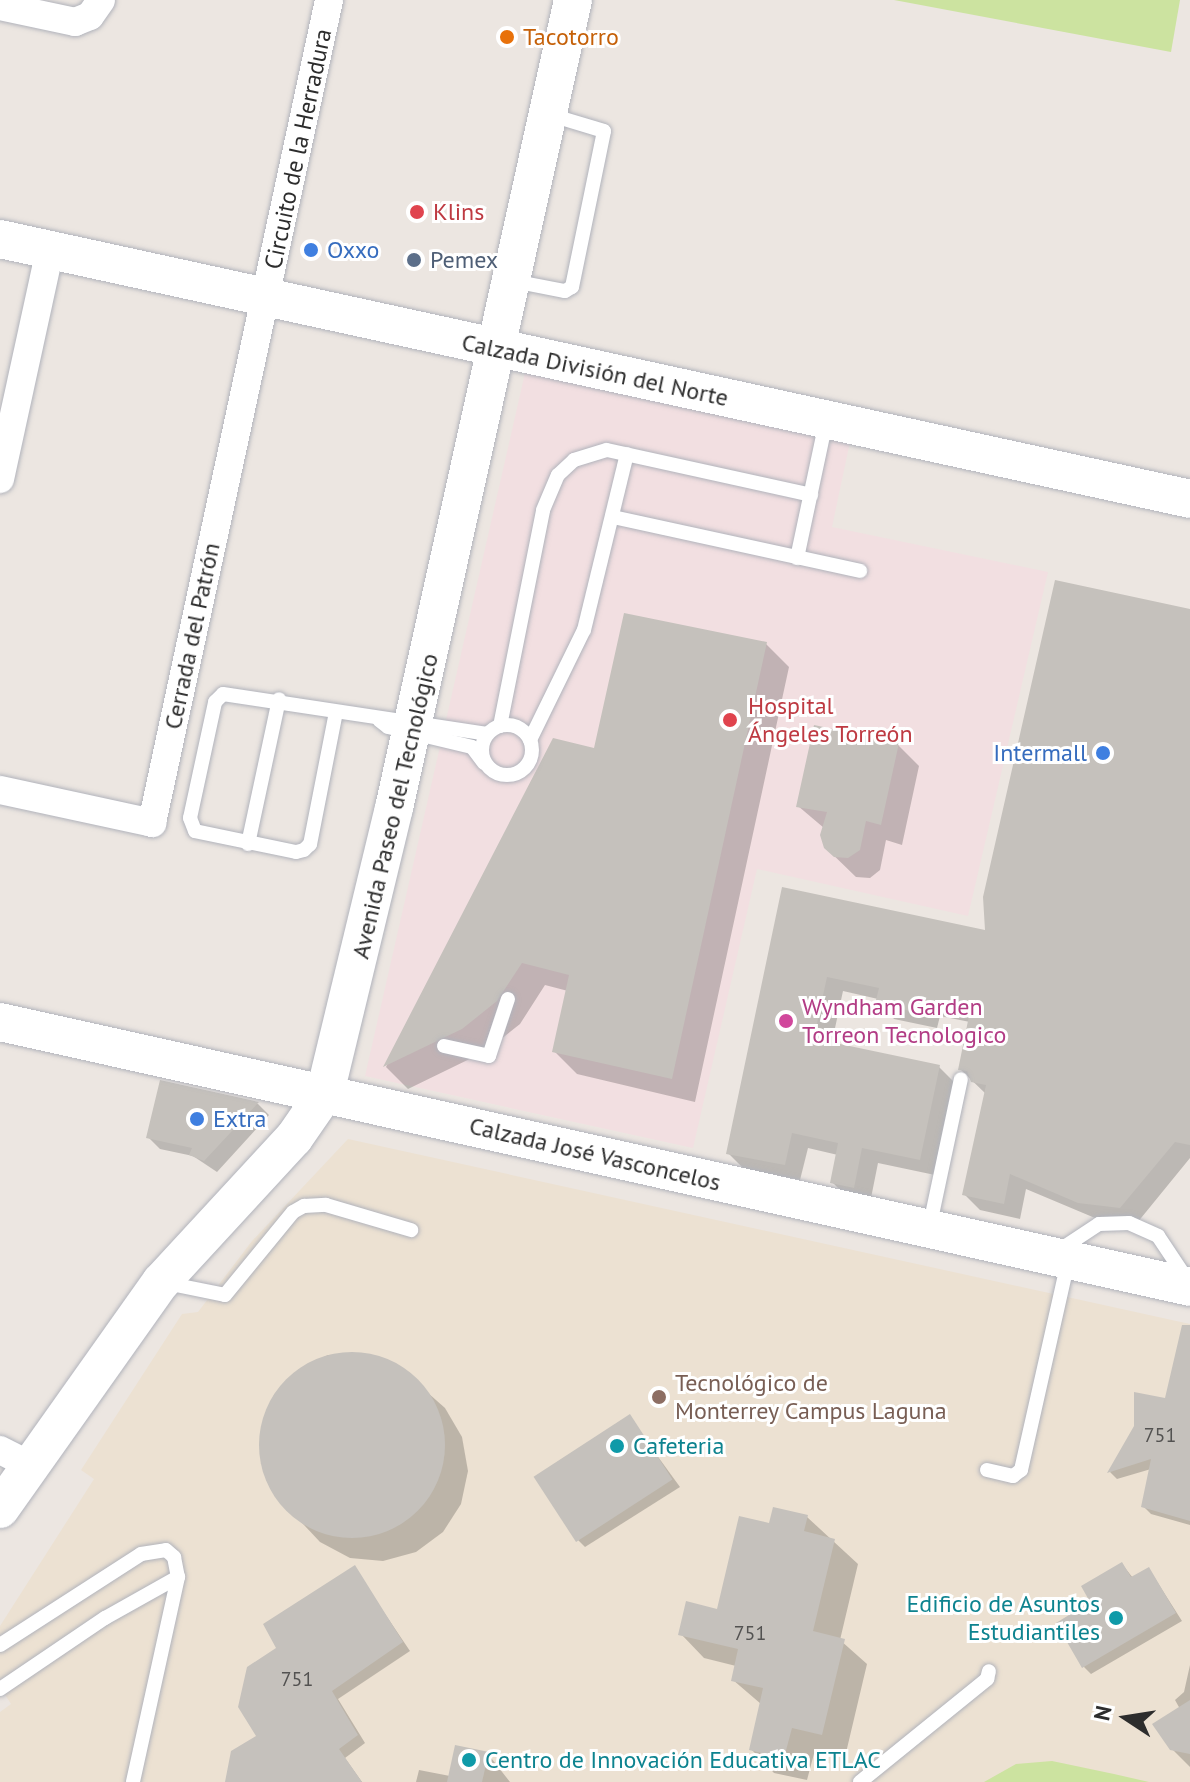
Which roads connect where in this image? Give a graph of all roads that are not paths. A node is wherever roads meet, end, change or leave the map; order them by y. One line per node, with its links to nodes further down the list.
1 (101, 0): 4 (street)
2 (329, 0): 9 (street, Circuito de la Herradura)
3 (573, 0): 5 (main road, Avenida Paseo del Tecnológico)
4 (0, 6)
5 (548, 115): 8 (main road, Avenida Paseo del Tecnológico); 8 (lane)
6 (0, 239): 7 (main road, Calzada División del Norte)
7 (50, 250): 9 (main road, Calzada División del Norte); 13 (street)
8 (513, 281): 10 (main road, Avenida Paseo del Tecnológico)
9 (266, 298): 10 (main road, Calzada División del Norte); 25 (street, Cerrada del Patrón)
10 (498, 349): 11 (main road, Calzada División del Norte); 21 (main road, Avenida Paseo del Tecnológico)
11 (827, 420): 14 (lane); 15 (main road, Calzada División del Norte)
12 (627, 454): 14 (lane); 16 (lane); 22 (lane)
13 (0, 479)
14 (811, 495): 17 (lane)
15 (1190, 499)
16 (613, 517): 17 (lane); 23 (lane)
17 (797, 558): 18 (lane)
18 (860, 571)
19 (279, 699): 20 (lane); 26 (lane); 26 (lane)
20 (336, 712): 21 (lane); 26 (lane)
21 (402, 724): 22 (lane); 24 (lane); 31 (main road, Avenida Paseo del Tecnológico)
22 (493, 730): 23 (lane); 24 (lane)
23 (530, 740): 24 (lane)
24 (485, 763)
25 (0, 790)
26 (248, 844)
27 (508, 999): 29 (lane)
28 (0, 1022): 31 (main road, Calzada José Vasconcelos)
29 (444, 1046)
30 (961, 1079): 32 (lane)
31 (325, 1093): 32 (main road, Calzada José Vasconcelos); 35 (main road, Avenida Paseo del Tecnológico)
32 (929, 1229): 34 (main road, Calzada José Vasconcelos)
33 (411, 1230): 35 (lane)
34 (1060, 1259): 36 (main road, Calzada José Vasconcelos); 38 (lane)
35 (161, 1282): 37 (main road, Avenida Paseo del Tecnológico)
36 (1190, 1286)
37 (14, 1457): 39 (main road, Avenida Paseo del Tecnológico)
38 (987, 1470)
39 (0, 1509)
40 (178, 1577): 41 (lane); 43 (lane); 45 (lane)
41 (0, 1645)
42 (989, 1671): 44 (lane)
43 (0, 1689)
44 (875, 1775): 46 (lane)
45 (133, 1782)
46 (860, 1782)

